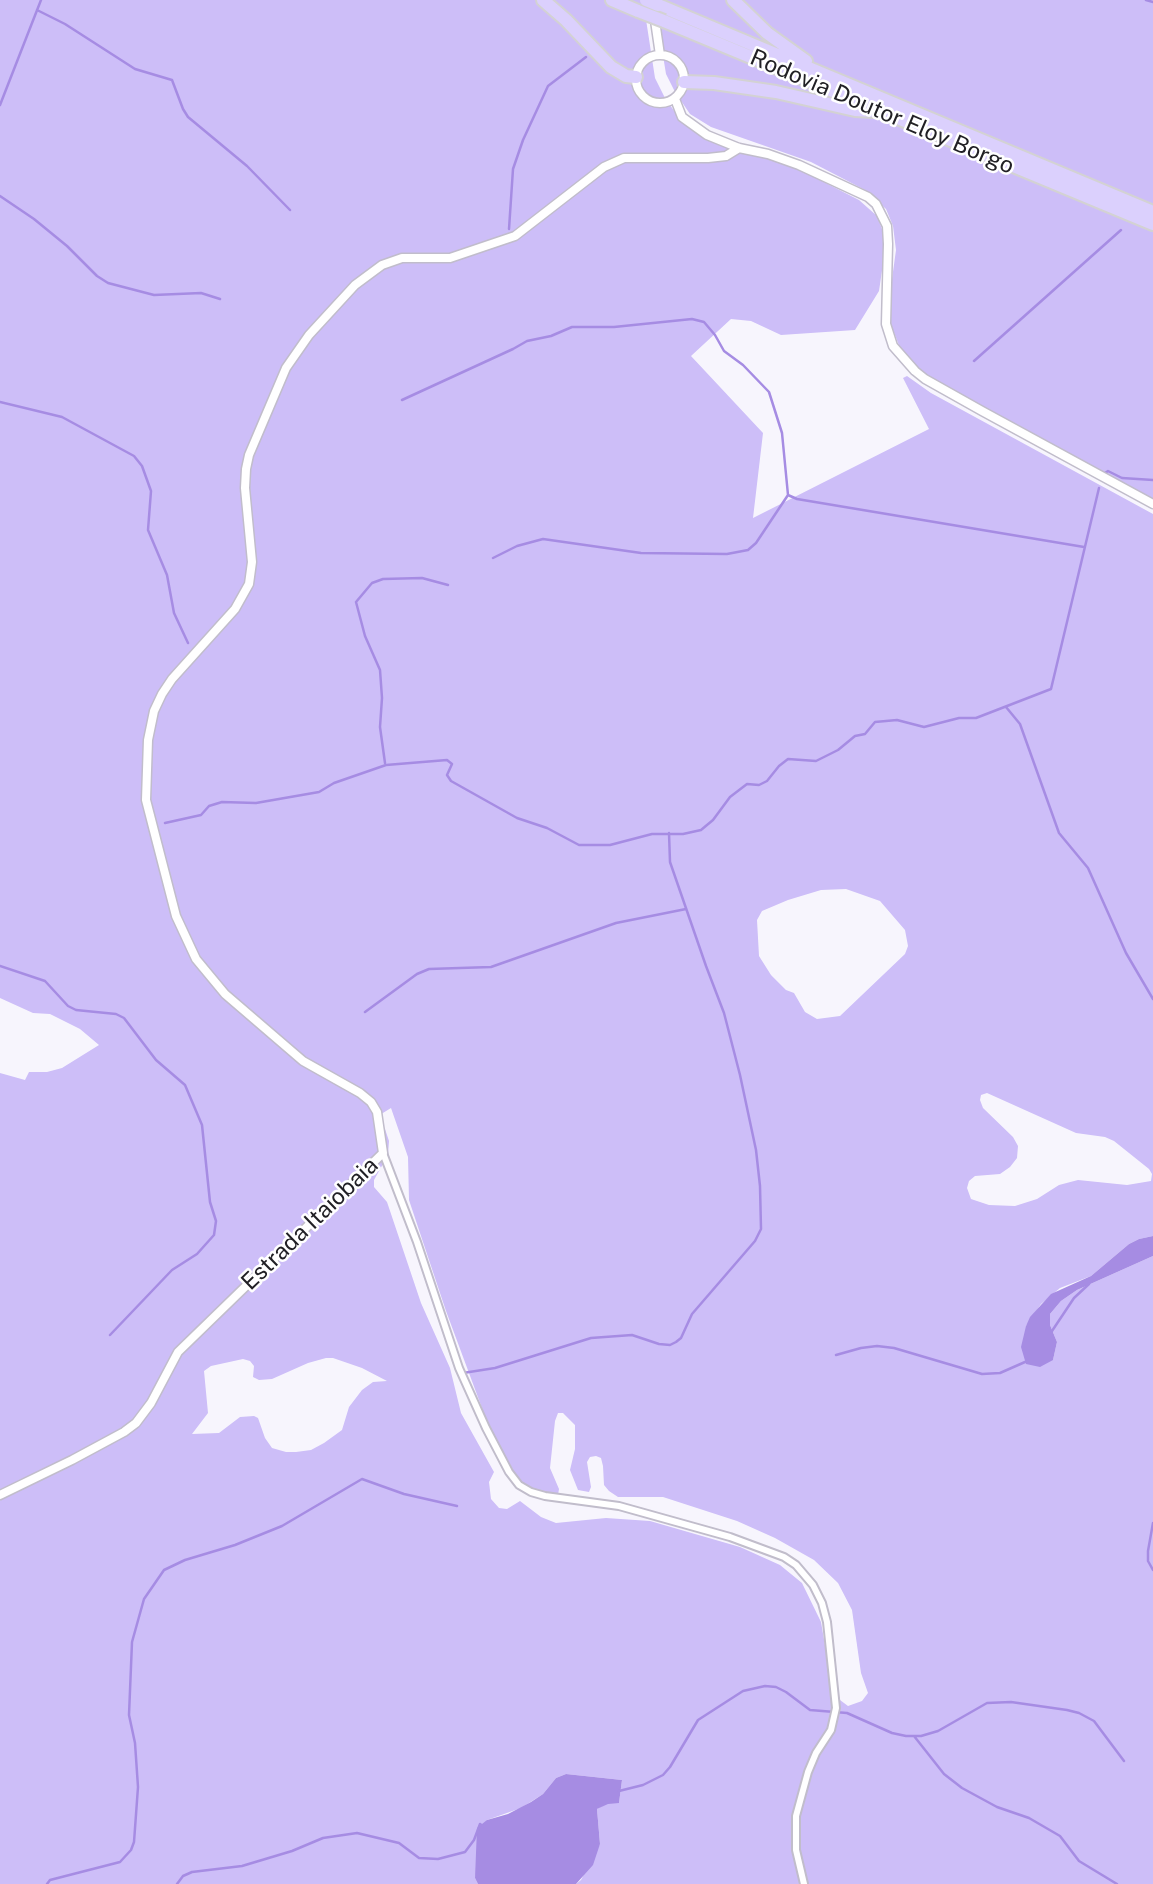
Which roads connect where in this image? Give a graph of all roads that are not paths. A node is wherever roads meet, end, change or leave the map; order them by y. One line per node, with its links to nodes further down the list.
1 (543, 0): 6 (highway)
2 (611, 0): 4 (highway, Rodovia Doutor Eloy Borgo)
3 (733, 0): 8 (highway)
4 (649, 4): 5 (street); 8 (highway, Rodovia Doutor Eloy Borgo); 10 (highway, Rodovia Doutor Eloy Borgo, bridge)
5 (660, 55): 6 (street); 7 (street)
6 (636, 77): 9 (street)
7 (684, 82): 9 (street); 10 (highway)
8 (878, 97): 12 (highway, Rodovia Doutor Eloy Borgo)
9 (675, 99): 11 (street)
10 (883, 112): 13 (highway, Rodovia Doutor Eloy Borgo)
11 (739, 148): 14 (street); 15 (street, Estrada Itaiobaia)
12 (1153, 212)
13 (1153, 225)
14 (1153, 504)
15 (383, 1153): 16 (street, Estrada Itaiobaia); 17 (street)
16 (0, 1495)
17 (804, 1884)

